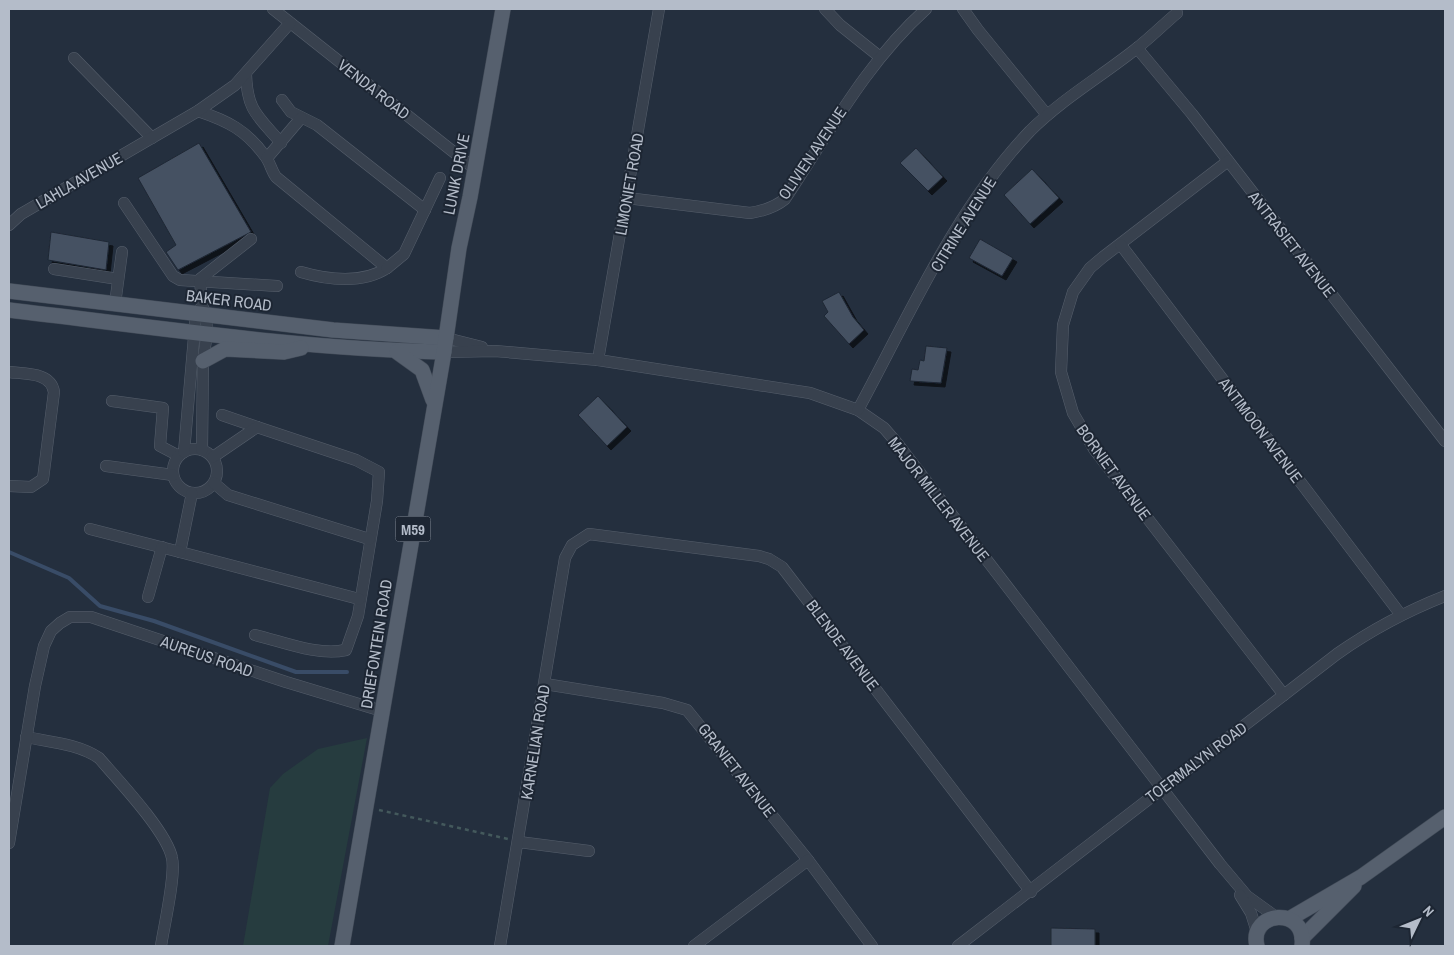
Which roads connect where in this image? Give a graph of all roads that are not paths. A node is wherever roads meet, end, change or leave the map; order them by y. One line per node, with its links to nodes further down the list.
1 (273, 9): 8 (street, VENDA ROAD)
2 (503, 9): 21 (main road, LUNIK DRIVE / M59)
3 (659, 9): 23 (street, LIMONIET ROAD)
4 (825, 9): 10 (street)
5 (926, 9): 10 (street, OLIVIEN AVENUE)
6 (963, 9): 15 (street)
7 (1178, 13): 9 (street, CITRINE AVENUE)
8 (290, 22): 12 (street, LAHLA AVENUE); 21 (street, VENDA ROAD)
9 (1137, 48): 15 (street, CITRINE AVENUE); 20 (street, ANTRASIET AVENUE)
10 (880, 57): 23 (street, OLIVIEN AVENUE)
11 (74, 58): 17 (street)
12 (246, 74): 14 (street, LAHLA AVENUE); 18 (street)
13 (282, 100): 16 (street)
14 (198, 111): 17 (street, LAHLA AVENUE); 19 (street)
15 (1047, 115): 49 (street, CITRINE AVENUE)
16 (301, 118): 18 (street); 25 (street)
17 (152, 138): 26 (street, LAHLA AVENUE)
18 (281, 143): 19 (street)
19 (267, 158): 30 (street)
20 (1228, 161): 28 (street, BORNIET AVENUE); 52 (street, ANTRASIET AVENUE)
21 (475, 169): 42 (main road, LUNIK DRIVE / M59)
22 (440, 178): 25 (street)
23 (627, 198): 44 (street, LIMONIET ROAD)
24 (124, 203): 34 (street)
25 (425, 210): 30 (street)
26 (9, 225)
27 (251, 239): 34 (street)
28 (1121, 245): 69 (street, ANTIMOON AVENUE); 72 (street, BORNIET AVENUE)
29 (122, 252): 33 (street)
30 (387, 268): 32 (street)
31 (54, 269): 33 (street)
32 (301, 272)
33 (118, 279): 37 (street)
34 (200, 280): 35 (street); 39 (street)
35 (277, 286)
36 (9, 291): 37 (main road, BAKER ROAD)
37 (115, 304): 39 (main road, BAKER ROAD)
38 (9, 310): 40 (main road)
39 (201, 311): 40 (street); 42 (main road, BAKER ROAD)
40 (201, 333): 41 (main road); 45 (street); 54 (street)
41 (312, 345): 43 (main road); 45 (main road)
42 (445, 346): 43 (main road); 44 (street, MAJOR MILLER AVENUE); 48 (main road, DRIEFONTEIN ROAD / M59)
43 (398, 352): 48 (main road)
44 (598, 360): 49 (street, MAJOR MILLER AVENUE)
45 (203, 362): 53 (street)
46 (9, 372): 59 (street)
47 (112, 401): 54 (street)
48 (434, 401): 73 (main road, DRIEFONTEIN ROAD / M59)
49 (858, 410): 75 (street, MAJOR MILLER AVENUE)
50 (222, 415): 51 (street)
51 (257, 427): 55 (street); 62 (street)
52 (1445, 441)
53 (202, 450): 54 (street); 55 (street)
54 (181, 454): 57 (street)
55 (213, 457): 58 (street)
56 (106, 466): 57 (street)
57 (173, 475): 60 (street)
58 (214, 483): 60 (street); 62 (street)
59 (9, 486)
60 (192, 493): 65 (street)
61 (90, 529): 64 (street)
62 (369, 539): 68 (street)
63 (577, 540): 71 (street, KARNELIAN ROAD); 83 (street, BLENDE AVENUE)
64 (162, 547): 65 (street); 67 (street)
65 (180, 552): 68 (street)
66 (1445, 596): 69 (street, TOERMALYN ROAD)
67 (148, 597)
68 (359, 599): 70 (street)
69 (1401, 615): 72 (street, TOERMALYN ROAD)
70 (255, 635)
71 (545, 684): 77 (street, KARNELIAN ROAD); 80 (street, GRANIET AVENUE)
72 (1284, 695): 75 (street, TOERMALYN ROAD)
73 (382, 711): 74 (street, AUREUS ROAD); 88 (main road, DRIEFONTEIN ROAD / M59)
74 (26, 737): 78 (street); 87 (street)
75 (1161, 788): 81 (street, MAJOR MILLER AVENUE); 83 (street, TOERMALYN ROAD)
76 (1445, 817): 82 (main road)
77 (519, 842): 79 (street); 89 (street, KARNELIAN ROAD)
78 (9, 843)
79 (589, 851)
80 (808, 860): 90 (street); 91 (street, GRANIET AVENUE)
81 (1220, 864): 84 (street, MAJOR MILLER AVENUE); 85 (street, MAJOR MILLER AVENUE)
82 (1361, 877): 84 (main road); 86 (main road)
83 (1031, 892): 92 (street, TOERMALYN ROAD)
84 (1283, 918): 85 (main road); 86 (main road)
85 (1256, 942)
86 (1302, 944)
87 (161, 946)
88 (342, 946)
89 (500, 946)
90 (694, 946)
91 (872, 946)
92 (958, 946)

